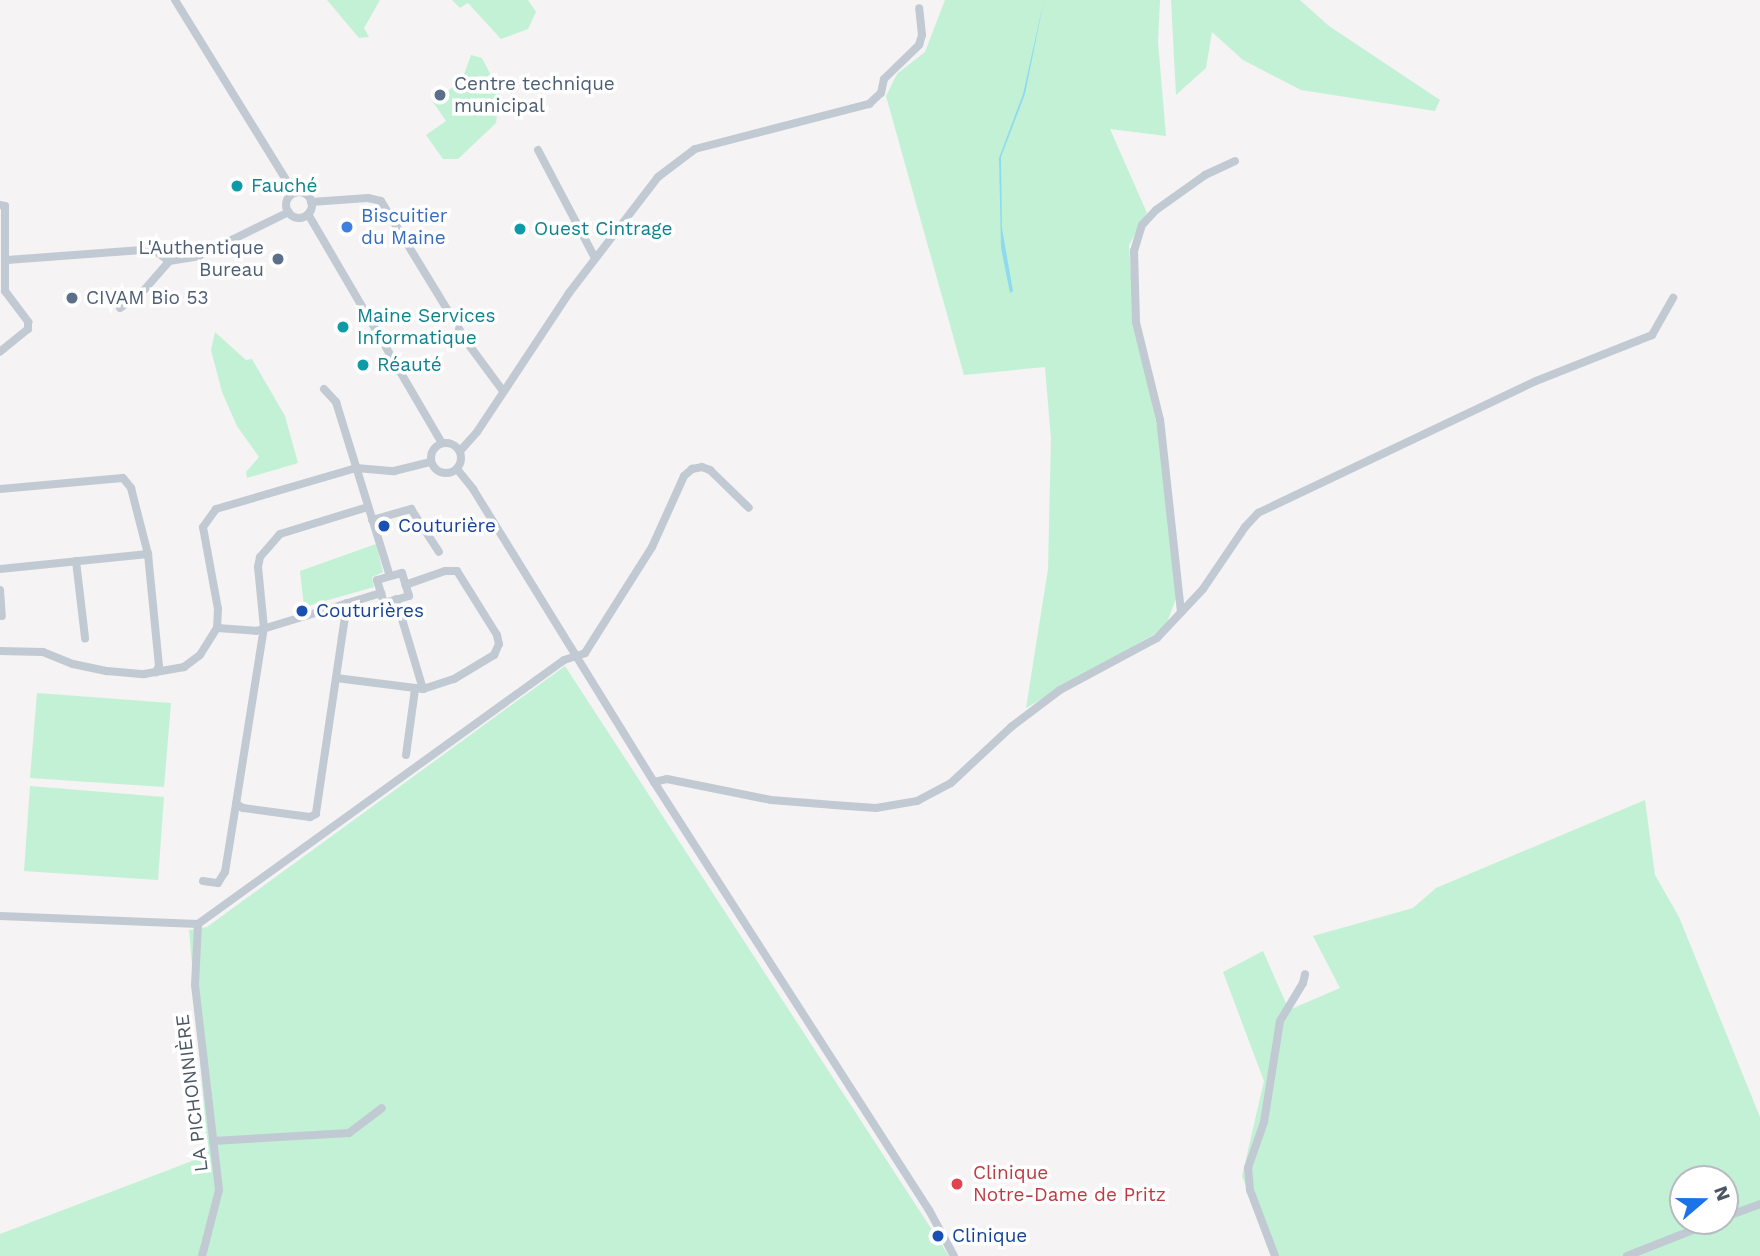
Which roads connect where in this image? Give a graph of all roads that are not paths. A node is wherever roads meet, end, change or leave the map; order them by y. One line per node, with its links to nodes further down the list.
1 (175, 0): 5 (street)
2 (919, 8): 10 (street)
3 (538, 150): 10 (street)
4 (1236, 161): 37 (street)
5 (295, 194): 6 (street); 8 (street)
6 (311, 202): 9 (street); 17 (street)
7 (3, 205): 11 (street)
8 (289, 212): 9 (street); 12 (street)
9 (308, 214): 18 (street)
10 (595, 258): 17 (street)
11 (7, 260): 12 (street); 15 (street)
12 (169, 261): 14 (street)
13 (1673, 298): 37 (street)
14 (120, 308)
15 (0, 352)
16 (324, 389): 21 (street)
17 (503, 391): 19 (street)
18 (442, 443): 19 (street); 20 (street)
19 (460, 451): 22 (street)
20 (431, 462): 21 (street); 22 (street)
21 (356, 468): 24 (street); 39 (street)
22 (457, 469): 43 (street)
23 (0, 489): 28 (street)
24 (368, 508): 26 (street); 40 (street)
25 (749, 508): 43 (street)
26 (372, 520): 27 (street); 31 (street)
27 (439, 552)
28 (148, 554): 29 (street); 44 (street)
29 (76, 561): 30 (street); 41 (street)
30 (0, 569)
31 (390, 576): 32 (street); 34 (street)
32 (405, 585): 35 (street); 46 (street)
33 (0, 590): 38 (street)
34 (381, 593): 35 (street); 36 (street)
35 (396, 599): 46 (street)
36 (347, 603): 40 (street); 45 (street)
37 (1181, 612): 48 (street)
38 (2, 616)
39 (217, 628): 40 (street); 44 (street)
40 (264, 628): 49 (street)
41 (85, 638)
42 (0, 651): 44 (street)
43 (577, 656): 48 (street); 52 (street)
44 (156, 672)
45 (336, 678): 46 (street); 49 (street)
46 (419, 689): 47 (street)
47 (406, 755)
48 (654, 782): 60 (street)
49 (236, 804): 50 (street)
50 (203, 881)
51 (0, 916): 52 (street)
52 (198, 924): 55 (street, LA PICHONNIÈRE)
53 (1305, 974): 61 (street)
54 (382, 1108): 55 (street)
55 (214, 1141): 59 (street, LA PICHONNIÈRE)
56 (1759, 1207): 57 (street)
57 (1739, 1213)
58 (1680, 1235): 62 (street)
59 (202, 1256)
60 (954, 1256)
61 (1275, 1256)
62 (1627, 1256)

